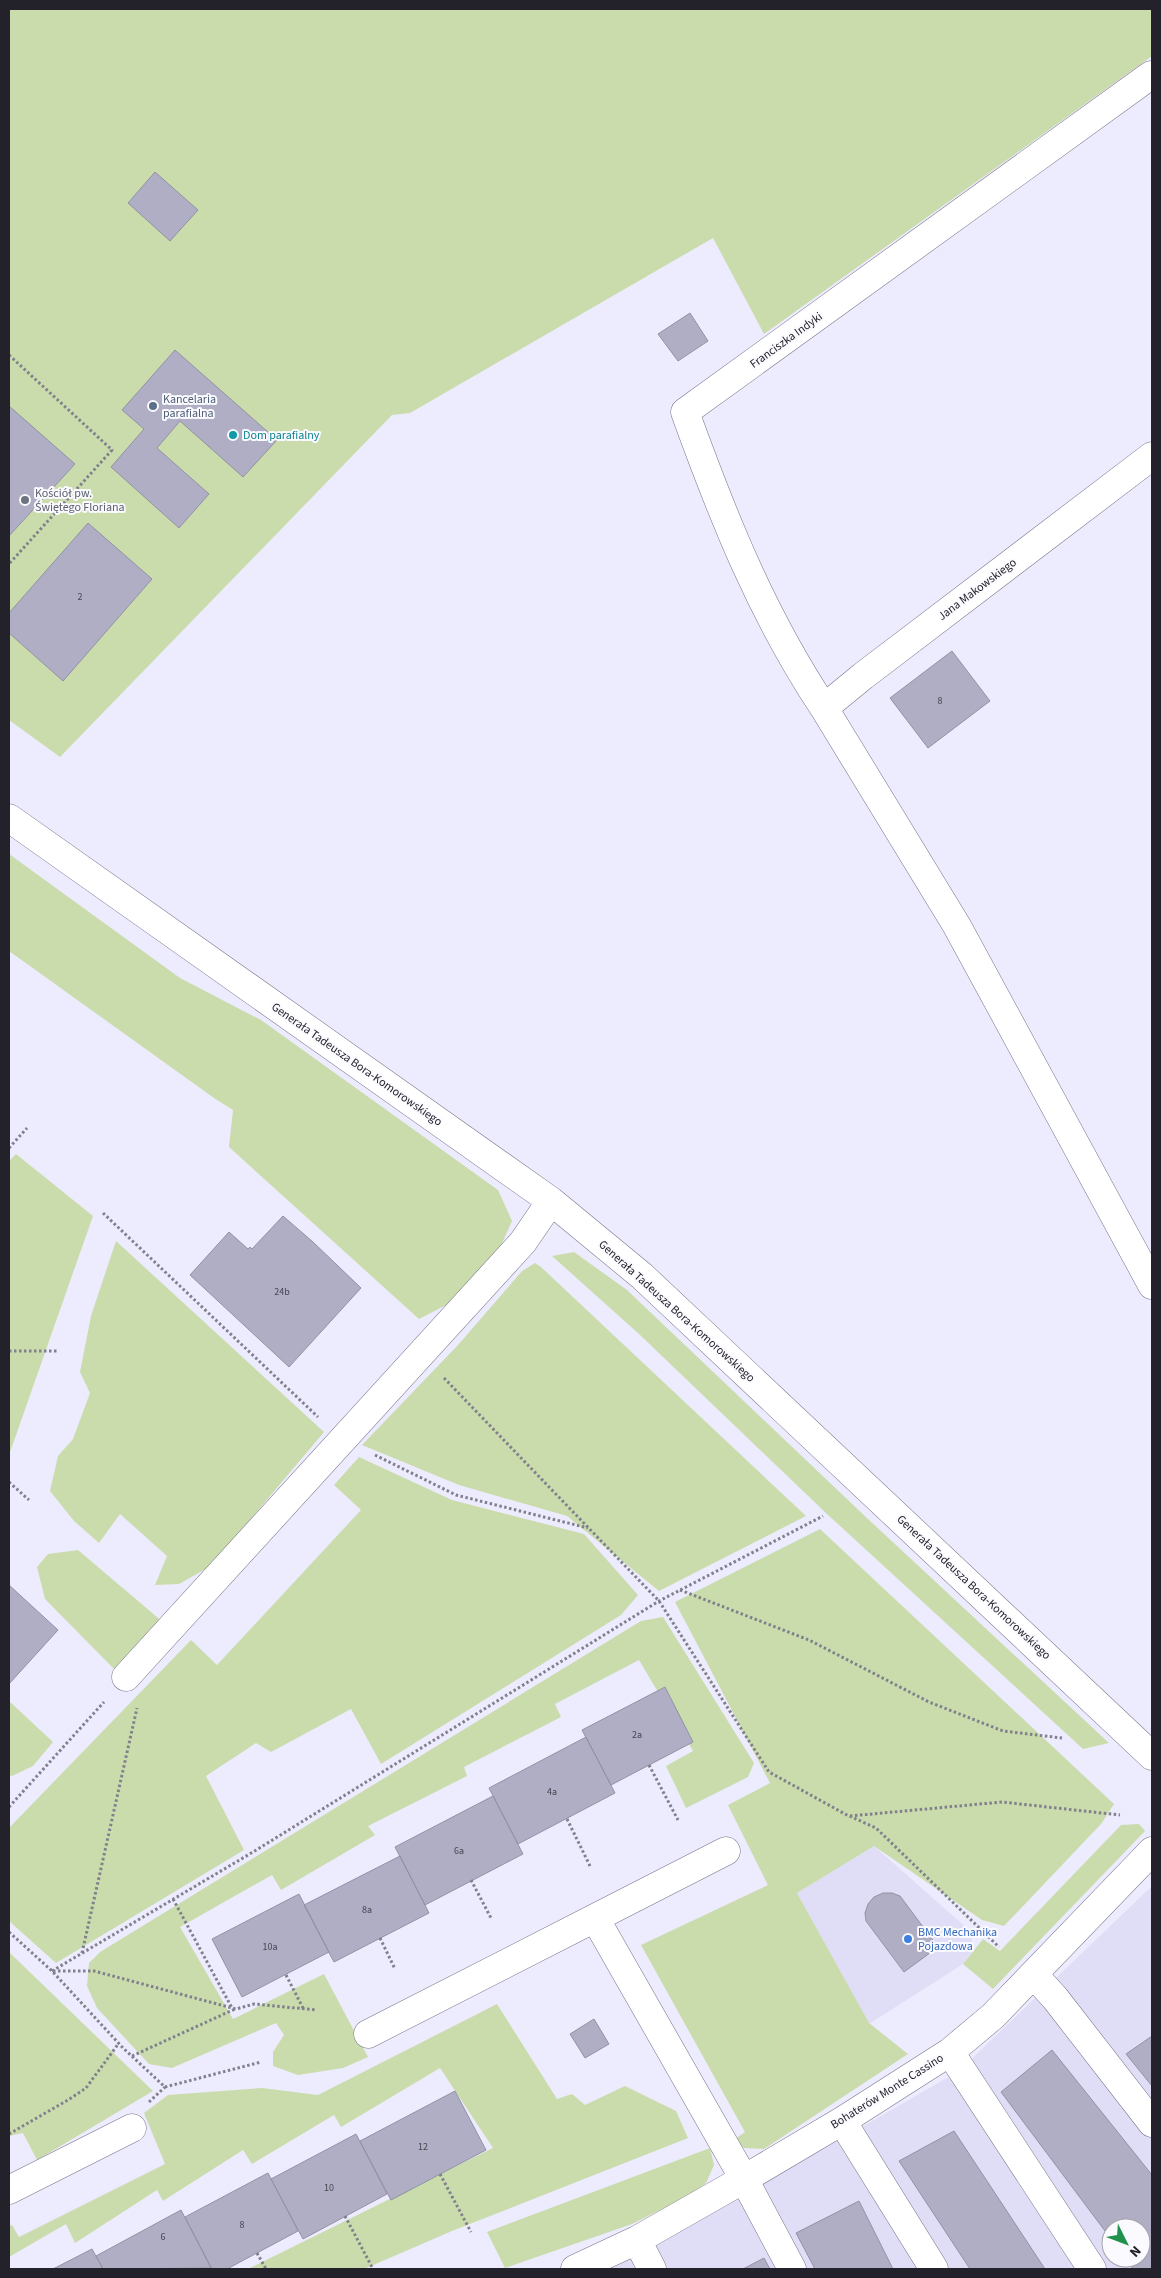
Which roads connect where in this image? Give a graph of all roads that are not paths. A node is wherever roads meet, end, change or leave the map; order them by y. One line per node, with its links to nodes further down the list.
1 (1151, 75): 3 (street, Franciszka Indyki)
2 (1152, 456): 3 (street, Jana Makowskiego)
3 (831, 718): 6 (street)
4 (9, 818): 5 (street, Generała Tadeusza Bora-Komorowskiego)
5 (552, 1201): 7 (street); 8 (street, Generała Tadeusza Bora-Komorowskiego)
6 (1152, 1285)
7 (126, 1678)
8 (1152, 1756)
9 (726, 1851): 11 (street)
10 (1152, 1851): 12 (street, Bohaterów Monte Cassino)
11 (595, 1918): 13 (street); 18 (street)
12 (1034, 1975): 14 (street, Bohaterów Monte Cassino); 16 (street)
13 (368, 2034)
14 (950, 2052): 15 (street, Bohaterów Monte Cassino); 25 (street)
15 (842, 2121): 18 (street, Bohaterów Monte Cassino); 24 (street)
16 (1152, 2123)
17 (132, 2128): 19 (street)
18 (744, 2179): 20 (street, Bohaterów Monte Cassino); 23 (street)
19 (9, 2190)
20 (637, 2240): 21 (street, Bohaterów Monte Cassino); 22 (street)
21 (575, 2269)
22 (652, 2269)
23 (792, 2269)
24 (934, 2269)
25 (1092, 2269)

